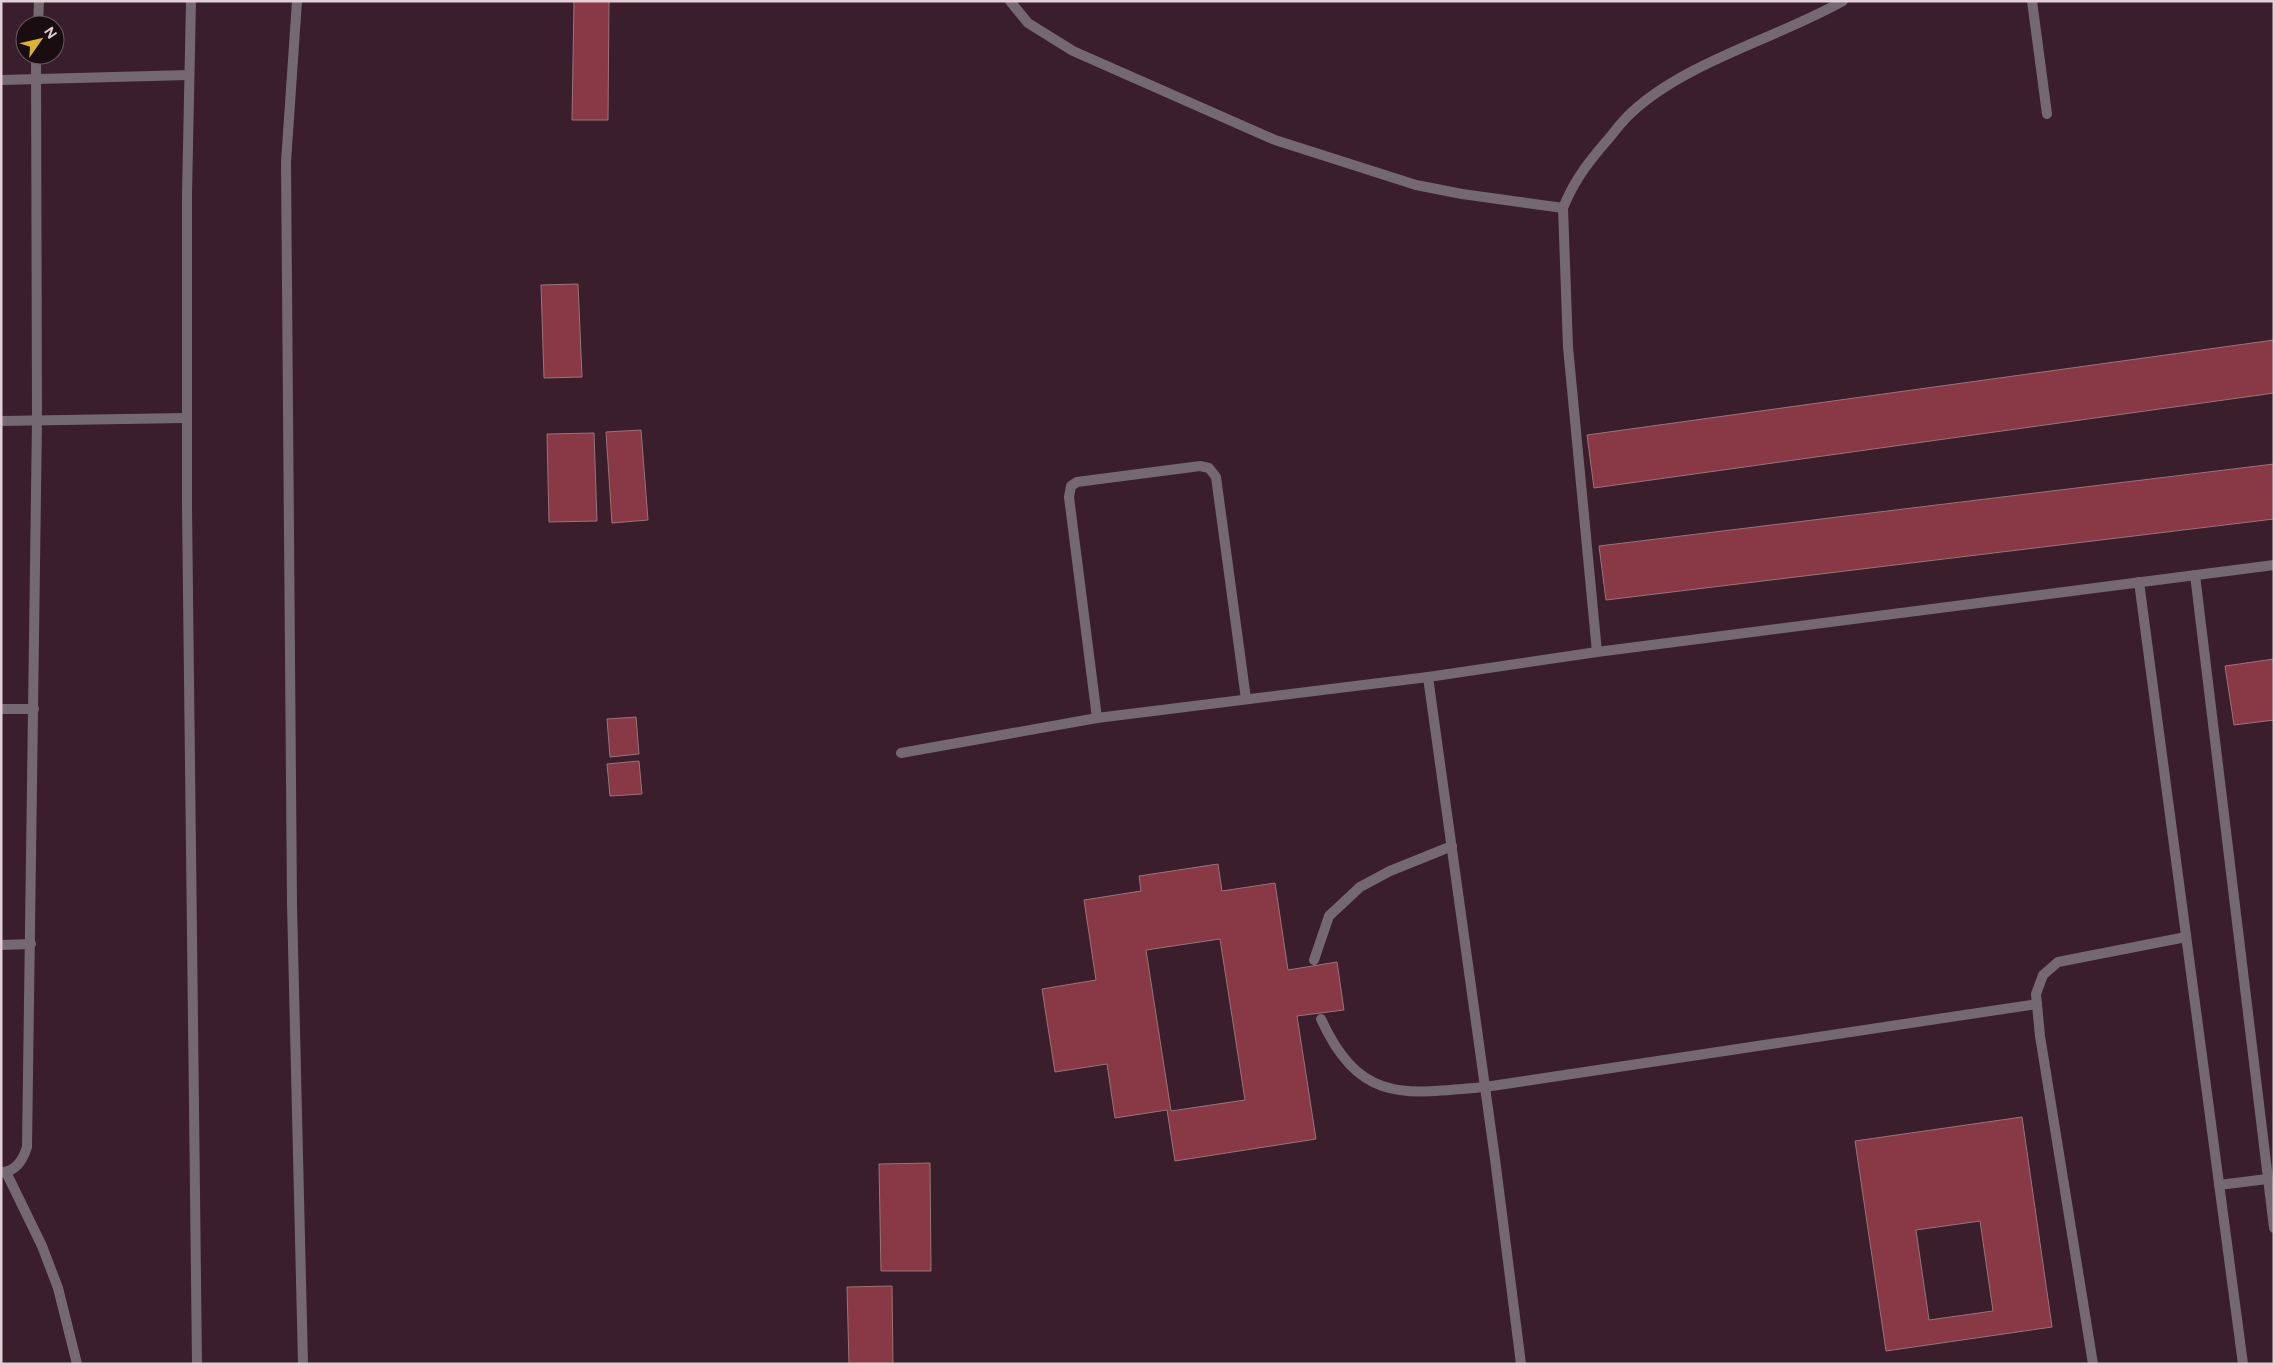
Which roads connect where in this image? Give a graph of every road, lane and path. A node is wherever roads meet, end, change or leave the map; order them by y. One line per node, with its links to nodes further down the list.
1 (39, 1): 7 (street)
2 (191, 1): 9 (street)
3 (297, 1): 41 (street)
4 (1010, 1): 13 (street)
5 (1843, 1): 13 (street)
6 (2032, 1): 12 (street)
7 (38, 15)
8 (36, 65): 10 (street)
9 (190, 75): 10 (street); 14 (street)
10 (35, 79): 11 (street); 15 (street)
11 (1, 80)
12 (2047, 114)
13 (1563, 208): 20 (street)
14 (187, 418): 15 (street); 40 (street)
15 (37, 420): 16 (street); 24 (street)
16 (1, 421)
17 (2274, 565): 18 (street)
18 (2195, 575): 19 (street); 36 (street)
19 (2139, 582): 20 (street); 28 (street)
20 (1597, 652): 21 (street)
21 (1428, 677): 22 (street); 27 (street)
22 (1246, 699): 25 (street); 25 (street)
23 (1, 709): 24 (street)
24 (34, 709): 29 (street)
25 (1097, 718): 26 (street)
26 (901, 753)
27 (1452, 846): 31 (street); 34 (street)
28 (2186, 937): 32 (street); 37 (street)
29 (31, 944): 30 (street); 35 (street)
30 (1, 946)
31 (1314, 960)
32 (2037, 1004): 34 (street); 43 (street)
33 (1321, 1019): 34 (street)
34 (1485, 1087): 42 (street)
35 (4, 1172): 39 (street)
36 (2267, 1180): 37 (street); 38 (street)
37 (2219, 1185): 44 (street)
38 (2274, 1228)
39 (77, 1364)
40 (197, 1364)
41 (303, 1364)
42 (1521, 1364)
43 (2093, 1364)
44 (2243, 1364)

